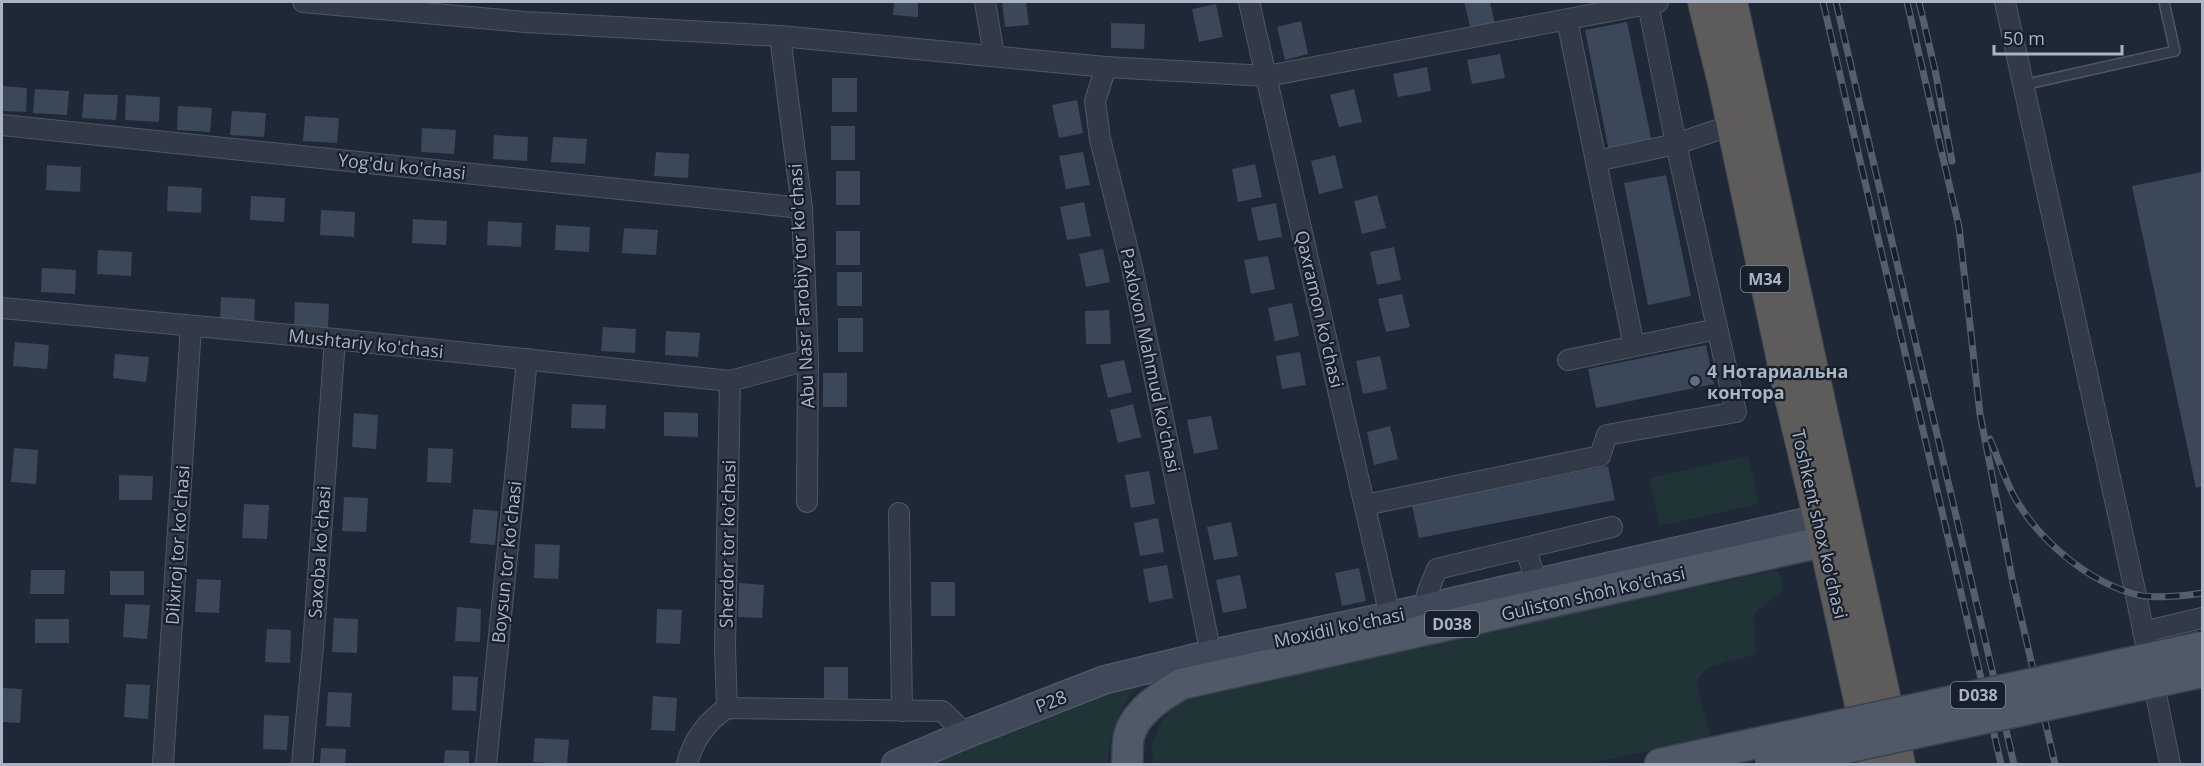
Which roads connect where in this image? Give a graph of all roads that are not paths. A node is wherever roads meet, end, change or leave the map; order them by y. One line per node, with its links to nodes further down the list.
1 (303, 2): 10 (street)
2 (985, 2): 11 (street)
3 (1249, 2): 13 (street, Qaxramon ko'chasi)
4 (1704, 2): 14 (highway, Toshkent shox ko'chasi / M34)
5 (1731, 2): 14 (highway, Toshkent shox ko'chasi / M34)
6 (2005, 2): 15 (street)
7 (2164, 2): 15 (lane)
8 (1653, 3): 9 (street); 18 (street)
9 (1567, 20): 13 (street); 19 (street)
10 (780, 36): 11 (street); 20 (street, Abu Nasr Farobiy tor ko'chasi)
11 (994, 55): 12 (street)
12 (1106, 67): 13 (street); 42 (street, Paxlovon Mahmud ko'chasi)
13 (1267, 76): 31 (street, Qaxramon ko'chasi)
14 (1736, 80): 17 (highway, Toshkent shox ko'chasi / M34); 34 (highway, Toshkent shox ko'chasi / M34)
15 (2023, 85): 40 (street)
16 (2, 125): 20 (street, Yog'du ko'chasi)
17 (1732, 125): 18 (street); 34 (highway, Toshkent shox ko'chasi / M34)
18 (1676, 144): 19 (street); 23 (street)
19 (1596, 161): 25 (street)
20 (802, 208): 27 (street, Abu Nasr Farobiy tor ko'chasi)
21 (2, 308): 22 (street, Mushtariy ko'chasi)
22 (191, 326): 24 (street, Mushtariy ko'chasi); 48 (street, Dilxiroj tor ko'chasi)
23 (1717, 329): 25 (street); 31 (street)
24 (335, 339): 26 (street, Mushtariy ko'chasi); 49 (street, Saxoba ko'chasi)
25 (1634, 346): 28 (street)
26 (527, 359): 29 (street, Mushtariy ko'chasi); 50 (street, Boysun tor ko'chasi)
27 (808, 360): 29 (street); 30 (street, Abu Nasr Farobiy tor ko'chasi)
28 (1568, 360)
29 (730, 381): 44 (street, Sherdor tor ko'chasi)
30 (807, 502)
31 (1365, 505): 38 (street, Qaxramon ko'chasi)
32 (899, 513): 45 (street)
33 (1612, 527): 35 (street)
34 (1834, 527): 36 (main road, Moxidil ko'chasi / D038); 53 (main road, Guliston shoh ko'chasi / D038); 55 (highway, Toshkent shox ko'chasi / M34); 56 (highway, Toshkent shox ko'chasi / M34)
35 (1525, 548): 36 (street); 37 (street)
36 (1537, 582): 37 (main road, Moxidil ko'chasi / D038)
37 (1424, 608): 38 (main road, Moxidil ko'chasi / D038)
38 (1390, 616): 42 (main road, Moxidil ko'chasi / D038)
39 (2202, 618): 40 (street)
40 (2143, 632): 57 (street)
41 (2202, 647): 47 (main road, D038, bridge)
42 (1211, 654): 46 (main road, Р28 / D038)
43 (2202, 672): 47 (main road, D038, bridge)
44 (727, 708): 45 (street); 51 (street)
45 (902, 711): 46 (street)
46 (966, 734): 52 (main road, Р28 / D038)
47 (1762, 754): 54 (main road, D038)
48 (163, 765)
49 (302, 765)
50 (486, 765)
51 (687, 765)
52 (896, 765)
53 (1127, 765)
54 (1660, 765)
55 (1874, 765)
56 (1899, 765)
57 (2169, 765)

